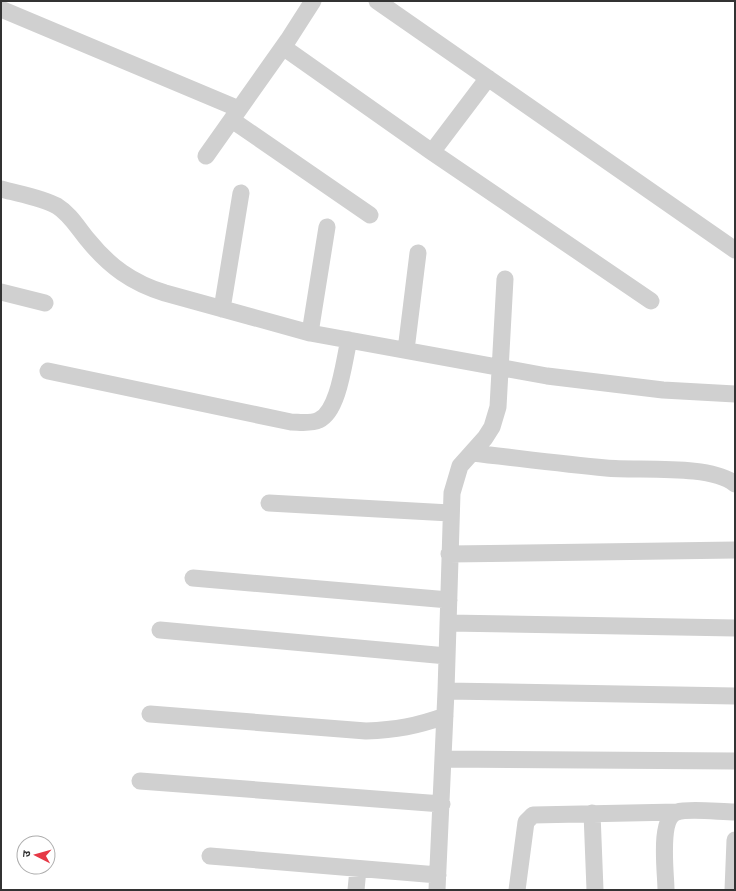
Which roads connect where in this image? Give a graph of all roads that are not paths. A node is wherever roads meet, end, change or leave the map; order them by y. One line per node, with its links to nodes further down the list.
1 (313, 1): 4 (street)
2 (377, 1): 5 (street)
3 (1, 9): 6 (street)
4 (283, 47): 6 (street); 7 (street)
5 (488, 78): 7 (street); 13 (street)
6 (235, 114): 8 (street); 11 (street)
7 (432, 152): 17 (street)
8 (206, 156)
9 (1, 189): 19 (street)
10 (240, 193): 19 (street)
11 (370, 215)
12 (327, 227): 20 (street)
13 (735, 250)
14 (418, 253): 22 (street)
15 (505, 279): 23 (street)
16 (1, 292): 18 (street)
17 (651, 301)
18 (45, 303)
19 (222, 309): 20 (street)
20 (310, 333): 21 (street)
21 (349, 340): 22 (street); 24 (street)
22 (406, 350): 23 (street)
23 (500, 367): 25 (street); 26 (street)
24 (48, 371)
25 (735, 394)
26 (472, 453): 27 (street); 29 (street)
27 (735, 484)
28 (269, 503): 29 (street)
29 (450, 513): 31 (street)
30 (735, 550): 31 (street)
31 (449, 554): 33 (street)
32 (193, 578): 33 (street)
33 (449, 600): 34 (street)
34 (448, 623): 35 (street); 37 (street)
35 (735, 628)
36 (160, 630): 37 (street)
37 (447, 656): 38 (street)
38 (446, 691): 39 (street); 41 (street)
39 (735, 696)
40 (150, 714): 41 (street)
41 (445, 716): 42 (street)
42 (443, 759): 43 (street); 45 (street)
43 (735, 761)
44 (140, 781): 45 (street)
45 (442, 804): 52 (street)
46 (677, 812): 47 (street); 48 (street); 56 (street)
47 (735, 812)
48 (592, 813): 54 (street); 55 (street)
49 (735, 840): 57 (street)
50 (210, 856): 51 (street)
51 (358, 869): 52 (street); 53 (street)
52 (438, 883)
53 (356, 890)
54 (517, 890)
55 (595, 890)
56 (666, 890)
57 (733, 890)

